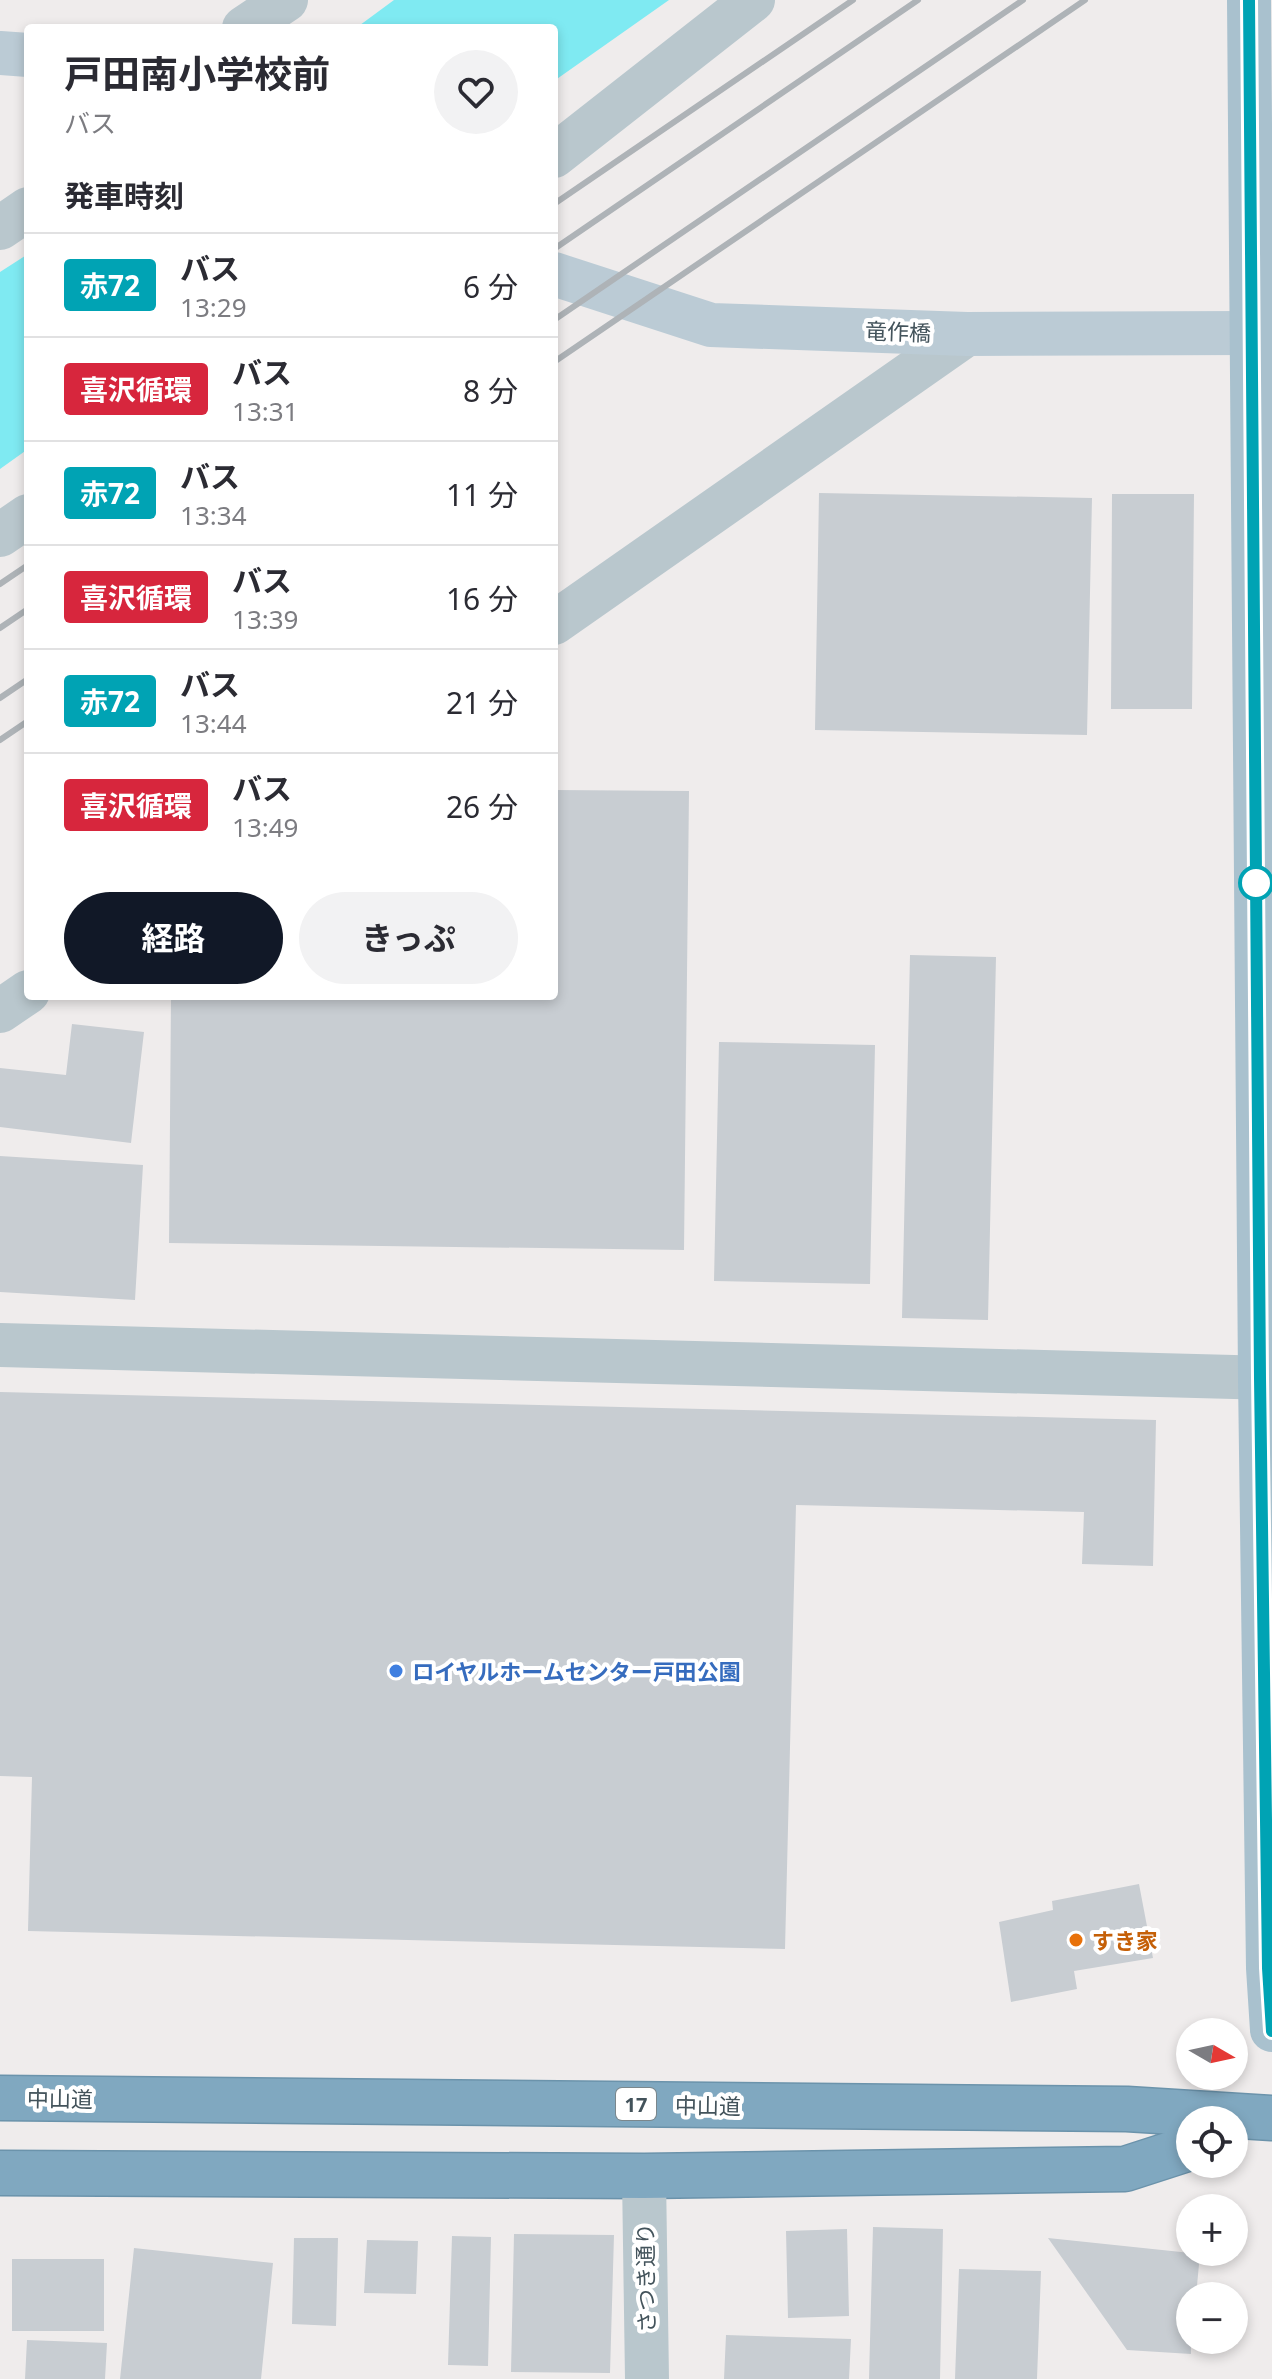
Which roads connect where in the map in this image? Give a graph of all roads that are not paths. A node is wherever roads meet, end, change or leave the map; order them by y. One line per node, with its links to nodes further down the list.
1 (286, 0): 4 (street)
2 (753, 0): 7 (street)
3 (1249, 0): 11 (main road)
4 (250, 24)
5 (0, 53): 6 (street)
6 (24, 55)
7 (558, 153)
8 (24, 212): 9 (street)
9 (0, 228)
10 (558, 275): 12 (street, 竜作橋)
11 (1250, 333): 12 (street, 竜作橋); 16 (main road)
12 (967, 334): 15 (street)
13 (24, 519): 14 (street)
14 (0, 535)
15 (558, 620)
16 (1264, 748): 20 (main road)
17 (24, 995): 18 (street)
18 (0, 1011)
19 (0, 1345): 20 (street)
20 (1266, 1378): 21 (main road)
21 (1269, 1700): 22 (main road)
22 (1272, 2030)
23 (8, 2095): 24 (highway, 中山道 / 17)
24 (1272, 2119): 25 (highway, 中山道 / 17)
25 (1248, 2128)
26 (1176, 2153): 28 (highway)
27 (1, 2173): 28 (highway)
28 (644, 2176): 29 (street, さつき通り)
29 (647, 2379)

